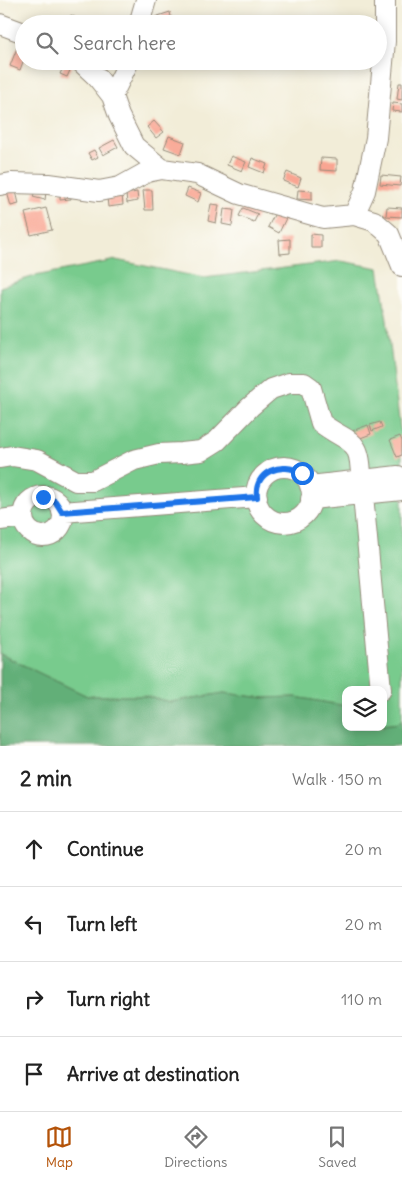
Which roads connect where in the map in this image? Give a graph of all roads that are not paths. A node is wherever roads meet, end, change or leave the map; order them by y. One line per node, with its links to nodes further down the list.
1 (146, 0): 3 (street)
2 (385, 0): 4 (street)
3 (142, 15)
4 (385, 15)
5 (0, 24): 6 (street)
6 (15, 29)
7 (90, 70): 10 (street)
8 (125, 70): 10 (street)
9 (382, 70): 13 (street)
10 (112, 96): 11 (street)
11 (162, 169): 12 (street); 13 (street)
12 (0, 185)
13 (354, 215): 14 (street)
14 (402, 266)
15 (0, 458): 17 (street)
16 (402, 479): 17 (street)
17 (362, 487): 18 (street); 19 (street); 24 (street)
18 (402, 490)
19 (311, 492): 20 (street); 20 (street)
20 (257, 497): 21 (street)
21 (62, 512): 22 (street); 22 (street)
22 (23, 517): 23 (street)
23 (0, 520)
24 (381, 686)

